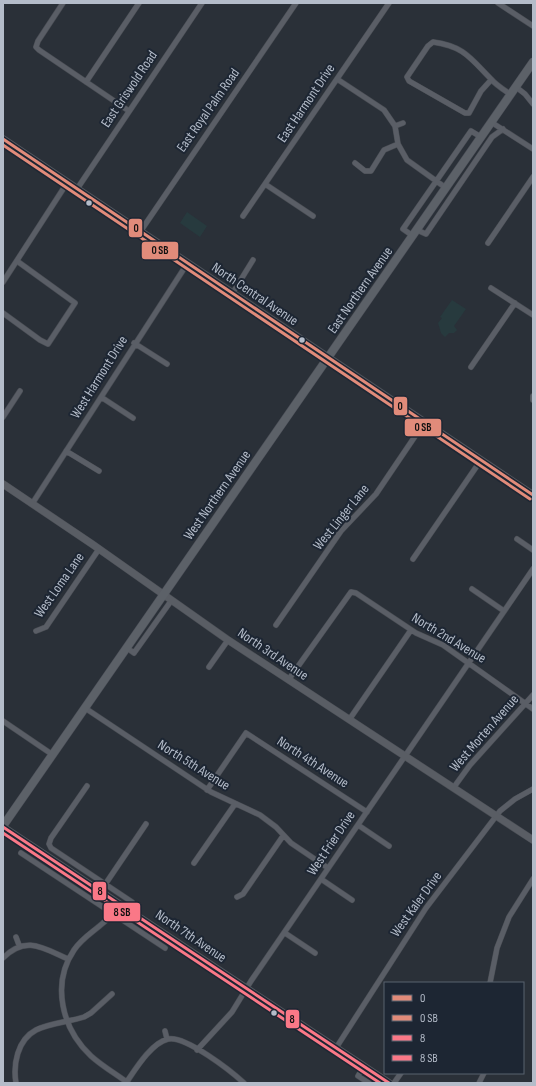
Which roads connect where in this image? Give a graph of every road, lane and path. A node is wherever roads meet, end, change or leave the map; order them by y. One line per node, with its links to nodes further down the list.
1 (63, 3): 11 (street)
2 (139, 3): 11 (street)
3 (202, 3): 15 (street, East Griswold Road)
4 (296, 3): 33 (street, East Royal Palm Road)
5 (389, 3): 9 (street, East Harmont Drive)
6 (498, 3): 7 (street)
7 (533, 26)
8 (533, 62): 12 (main road, East Northern Avenue)
9 (337, 79): 18 (street); 28 (street, East Harmont Drive)
10 (491, 80): 10 (street); 13 (street)
11 (86, 82): 15 (street)
12 (516, 87): 13 (main road, East Northern Avenue); 14 (street)
13 (510, 94): 17 (main road, East Northern Avenue)
14 (533, 104)
15 (129, 111): 30 (street, East Griswold Road)
16 (403, 122): 18 (street)
17 (491, 122): 19 (street); 20 (main road, East Northern Avenue)
18 (395, 126): 22 (street)
19 (503, 129): 23 (street); 34 (street)
20 (481, 137): 26 (street); 29 (main road, East Northern Avenue)
21 (3, 140): 27 (main road, North Central Avenue)
22 (398, 144): 24 (street); 26 (street)
23 (533, 149)
24 (355, 163)
25 (533, 177): 35 (street)
26 (436, 182): 29 (street); 34 (street)
27 (67, 183): 30 (main road, North Central Avenue); 37 (street)
28 (265, 184): 31 (street, East Harmont Drive); 32 (street)
29 (446, 188): 34 (main road, East Northern Avenue)
30 (77, 189): 33 (main road, North Central Avenue)
31 (243, 216)
32 (313, 216)
33 (140, 232): 38 (main road, North Central Avenue)
34 (415, 233): 47 (main road, East Northern Avenue)
35 (488, 243)
36 (253, 260): 42 (street)
37 (16, 261): 39 (street); 44 (street)
38 (187, 264): 42 (main road, North Central Avenue); 46 (street, West Harmont Drive)
39 (5, 274): 40 (street)
40 (3, 282)
41 (491, 288): 43 (street)
42 (232, 294): 47 (main road, North Central Avenue)
43 (515, 303): 45 (street); 49 (street)
44 (3, 313)
45 (533, 315)
46 (134, 343): 48 (street); 52 (street, West Harmont Drive)
47 (328, 358): 56 (main road, North Central Avenue); 69 (main road, West Northern Avenue)
48 (167, 364)
49 (471, 367)
50 (20, 391): 54 (street)
51 (533, 396): 53 (street)
52 (101, 397): 55 (street); 57 (street, West Harmont Drive)
53 (533, 400)
54 (3, 417)
55 (133, 418)
56 (424, 423): 58 (main road, North Central Avenue); 72 (street, West Linger Lane)
57 (66, 451): 59 (street); 62 (street, West Harmont Drive)
58 (480, 460): 61 (main road, North Central Avenue); 66 (street)
59 (99, 471)
60 (3, 484): 62 (main road, North 3rd Avenue)
61 (533, 495)
62 (32, 504): 64 (main road, North 3rd Avenue)
63 (517, 539): 65 (street)
64 (99, 549): 69 (main road, North 3rd Avenue); 74 (street, West Loma Lane)
65 (533, 550)
66 (413, 559)
67 (533, 568): 71 (street, West Frier Drive)
68 (472, 589): 71 (street)
69 (164, 595): 70 (main road, North 3rd Avenue); 76 (main road, West Northern Avenue)
70 (171, 601): 75 (main road, North 3rd Avenue); 76 (street)
71 (504, 611): 77 (street, West Frier Drive)
72 (276, 626)
73 (411, 630): 77 (street, North 2nd Avenue); 79 (street, North 2nd Avenue); 84 (street)
74 (36, 631)
75 (228, 640): 78 (street); 79 (main road, North 3rd Avenue)
76 (127, 648): 82 (main road, West Northern Avenue)
77 (469, 662): 81 (street, North 2nd Avenue); 87 (street, West Frier Drive)
78 (209, 667)
79 (289, 679): 84 (main road, North 3rd Avenue)
80 (533, 695): 81 (street, West Morten Avenue)
81 (526, 703): 83 (street, North 2nd Avenue); 89 (street, West Morten Avenue)
82 (85, 708): 86 (main road, West Northern Avenue); 91 (street, North 5th Avenue)
83 (533, 709)
84 (349, 720): 87 (main road, North 3rd Avenue)
85 (3, 721): 86 (street)
86 (53, 755): 97 (main road, West Northern Avenue)
87 (405, 756): 89 (main road, North 3rd Avenue); 93 (street, West Frier Drive)
88 (87, 786): 106 (street)
89 (454, 787): 94 (main road, North 3rd Avenue)
90 (533, 789): 94 (street, West Kaler Drive)
91 (207, 790): 92 (street, North 5th Avenue); 93 (street, North 4th Avenue)
92 (235, 804): 98 (street, North 5th Avenue); 102 (street)
93 (367, 812): 96 (street, West Frier Drive)
94 (496, 816): 99 (main road, North 3rd Avenue); 126 (street, West Kaler Drive)
95 (146, 824): 106 (street)
96 (358, 825): 100 (street); 103 (street, West Frier Drive)
97 (3, 827): 107 (main road, North 7th Avenue)
98 (283, 836): 103 (street, North 5th Avenue); 108 (street)
99 (533, 840)
100 (390, 846)
101 (21, 853): 112 (street, North 7th Avenue)
102 (194, 863)
103 (328, 868): 104 (street, West Frier Drive)
104 (321, 879): 109 (street); 113 (street, West Frier Drive)
105 (533, 879): 120 (street)
106 (105, 884): 107 (street); 110 (street)
107 (100, 892): 111 (main road, North 7th Avenue)
108 (237, 897)
109 (352, 900)
110 (132, 902)
111 (118, 904): 112 (street); 121 (main road, North 7th Avenue)
112 (112, 913): 116 (street, North 7th Avenue); 119 (street)
113 (285, 933): 117 (street); 121 (street, West Frier Drive)
114 (16, 937): 115 (street)
115 (19, 945): 118 (street); 119 (street)
116 (165, 948)
117 (315, 953)
118 (3, 958)
119 (68, 959): 123 (street)
120 (490, 982)
121 (246, 988): 126 (main road, North 7th Avenue); 127 (street, West Frier Drive)
122 (112, 994): 123 (street)
123 (68, 1021): 131 (street); 132 (street)
124 (165, 1031): 125 (street)
125 (167, 1039): 127 (street); 132 (street)
126 (336, 1048): 128 (main road, North 7th Avenue)
127 (197, 1050): 133 (street)
128 (364, 1066): 134 (street); 135 (main road, North 7th Avenue)
129 (400, 1074): 136 (street)
130 (484, 1074): 137 (street)
131 (15, 1083)
132 (127, 1083)
133 (244, 1083)
134 (369, 1083)
135 (389, 1083)
136 (394, 1083)
137 (479, 1083)

